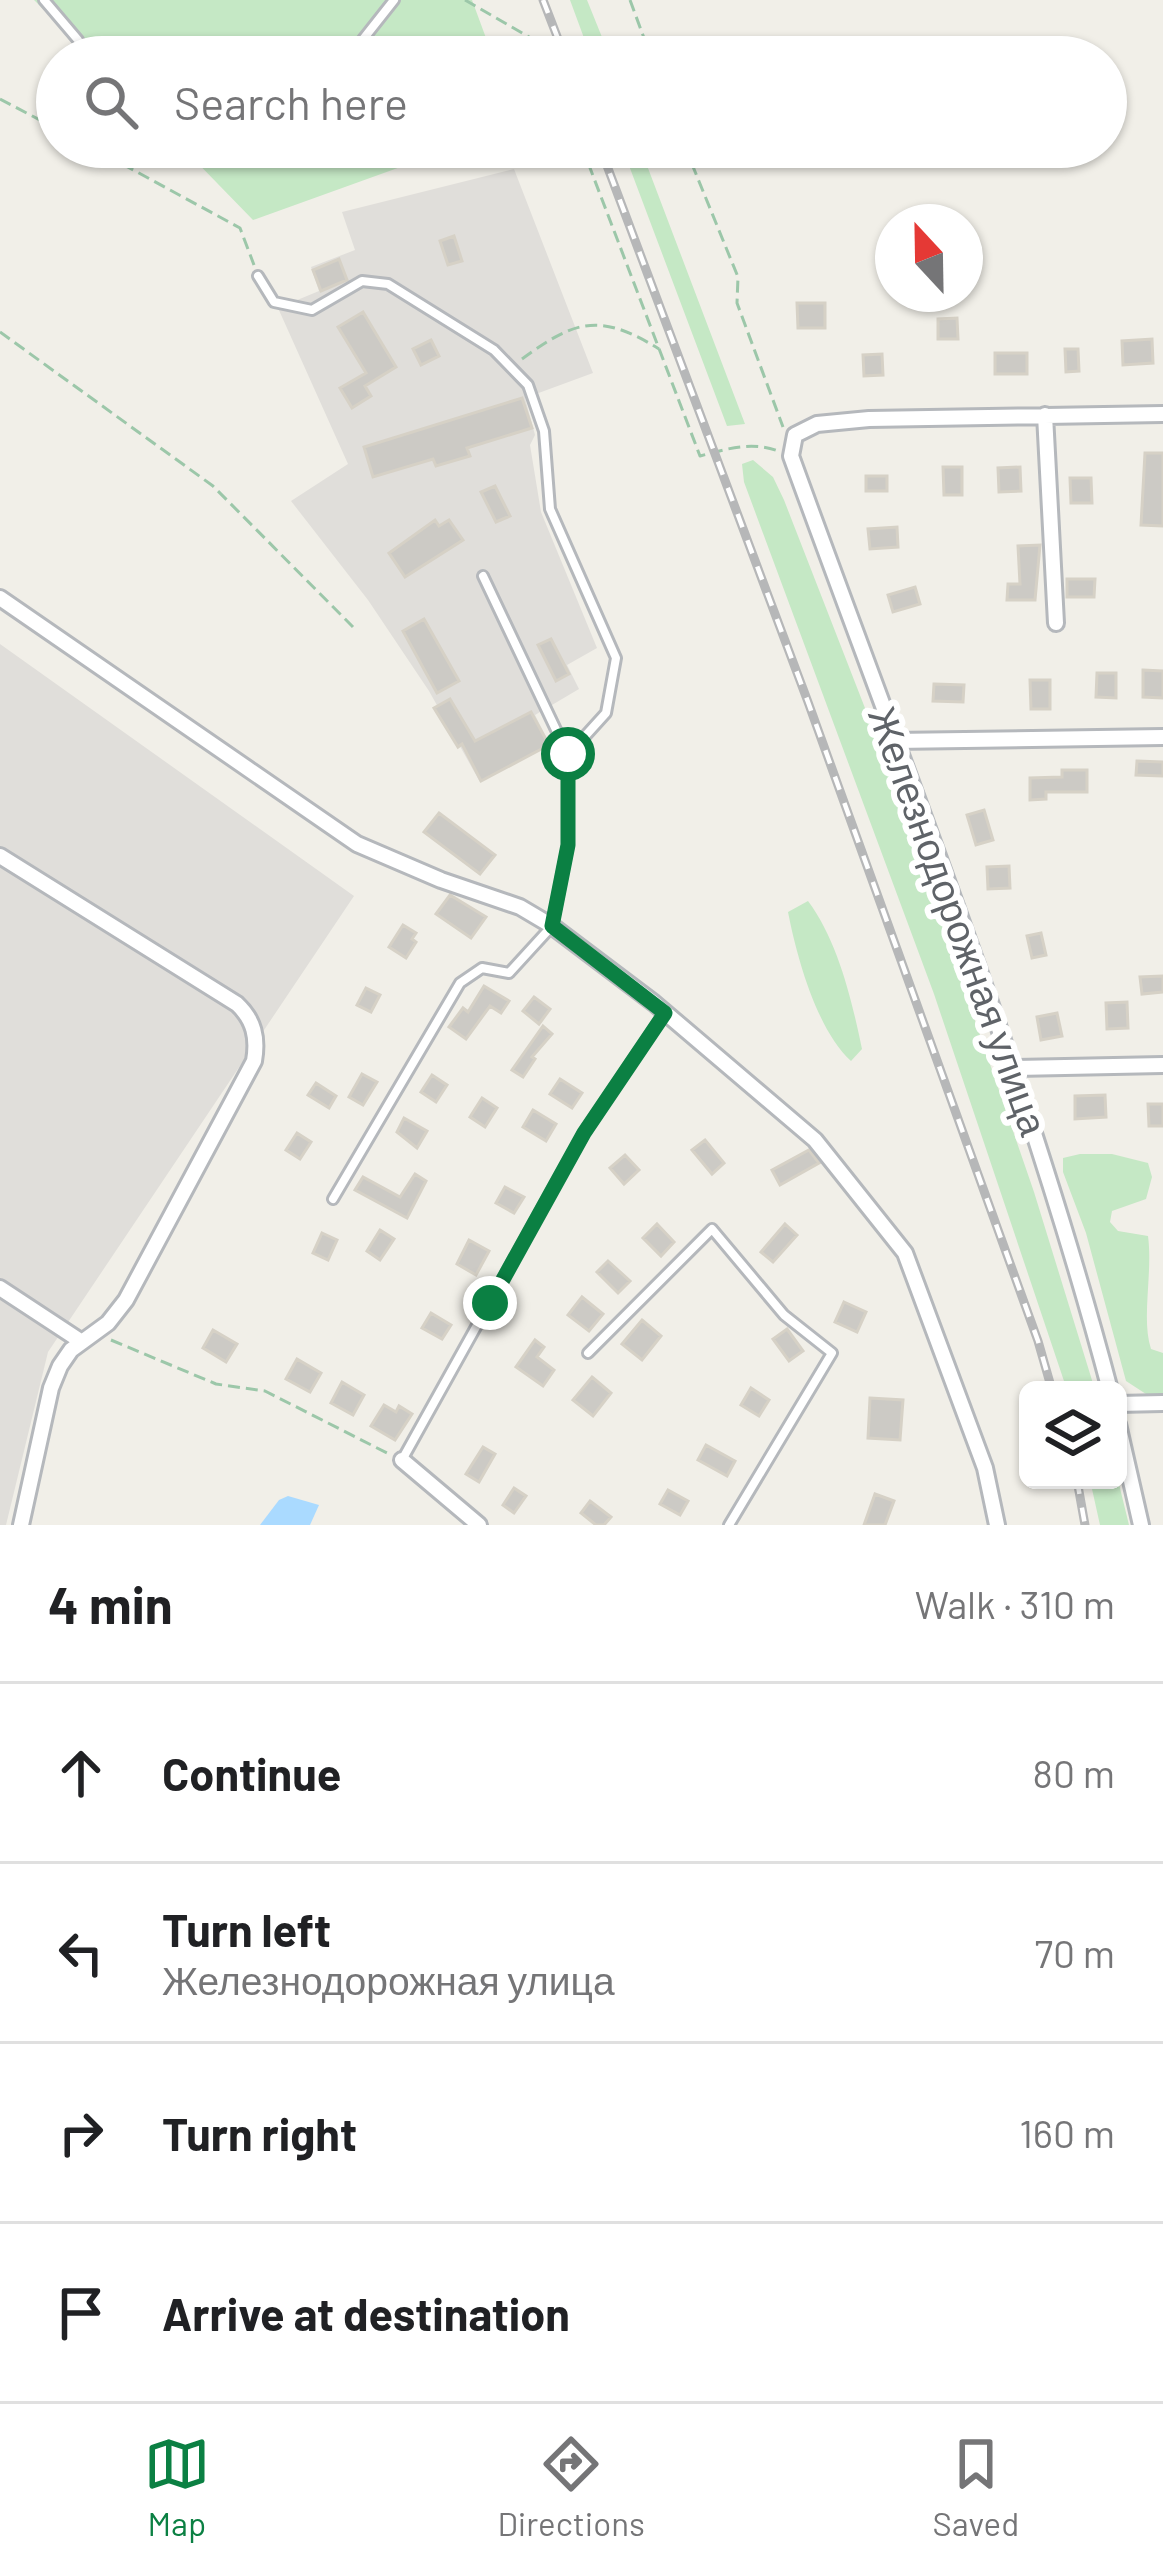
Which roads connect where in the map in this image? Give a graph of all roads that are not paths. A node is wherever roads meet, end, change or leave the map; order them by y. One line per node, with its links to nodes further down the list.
1 (44, 0): 3 (lane)
2 (394, 0): 4 (lane)
3 (75, 36)
4 (366, 36)
5 (258, 276): 13 (lane)
6 (1163, 413): 7 (street)
7 (1045, 415): 10 (street); 12 (street, Железнодорожная улица)
8 (483, 576): 13 (lane)
9 (0, 598): 15 (street)
10 (1056, 623)
11 (1163, 737): 12 (street)
12 (894, 741): 18 (street, Железнодорожная улица)
13 (568, 754): 15 (lane)
14 (0, 856): 21 (street)
15 (552, 926): 16 (street); 19 (lane)
16 (665, 1013): 26 (lane); 31 (street)
17 (1163, 1065): 18 (street)
18 (1012, 1068): 23 (street, Железнодорожная улица)
19 (333, 1198)
20 (0, 1288): 21 (street)
21 (87, 1339): 28 (street)
22 (588, 1353): 30 (lane)
23 (1108, 1381)
24 (1163, 1403): 25 (street)
25 (1127, 1404)
26 (402, 1460): 29 (street)
27 (1127, 1462): 32 (street)
28 (21, 1525)
29 (479, 1525)
30 (729, 1525)
31 (997, 1525)
32 (1142, 1525)

